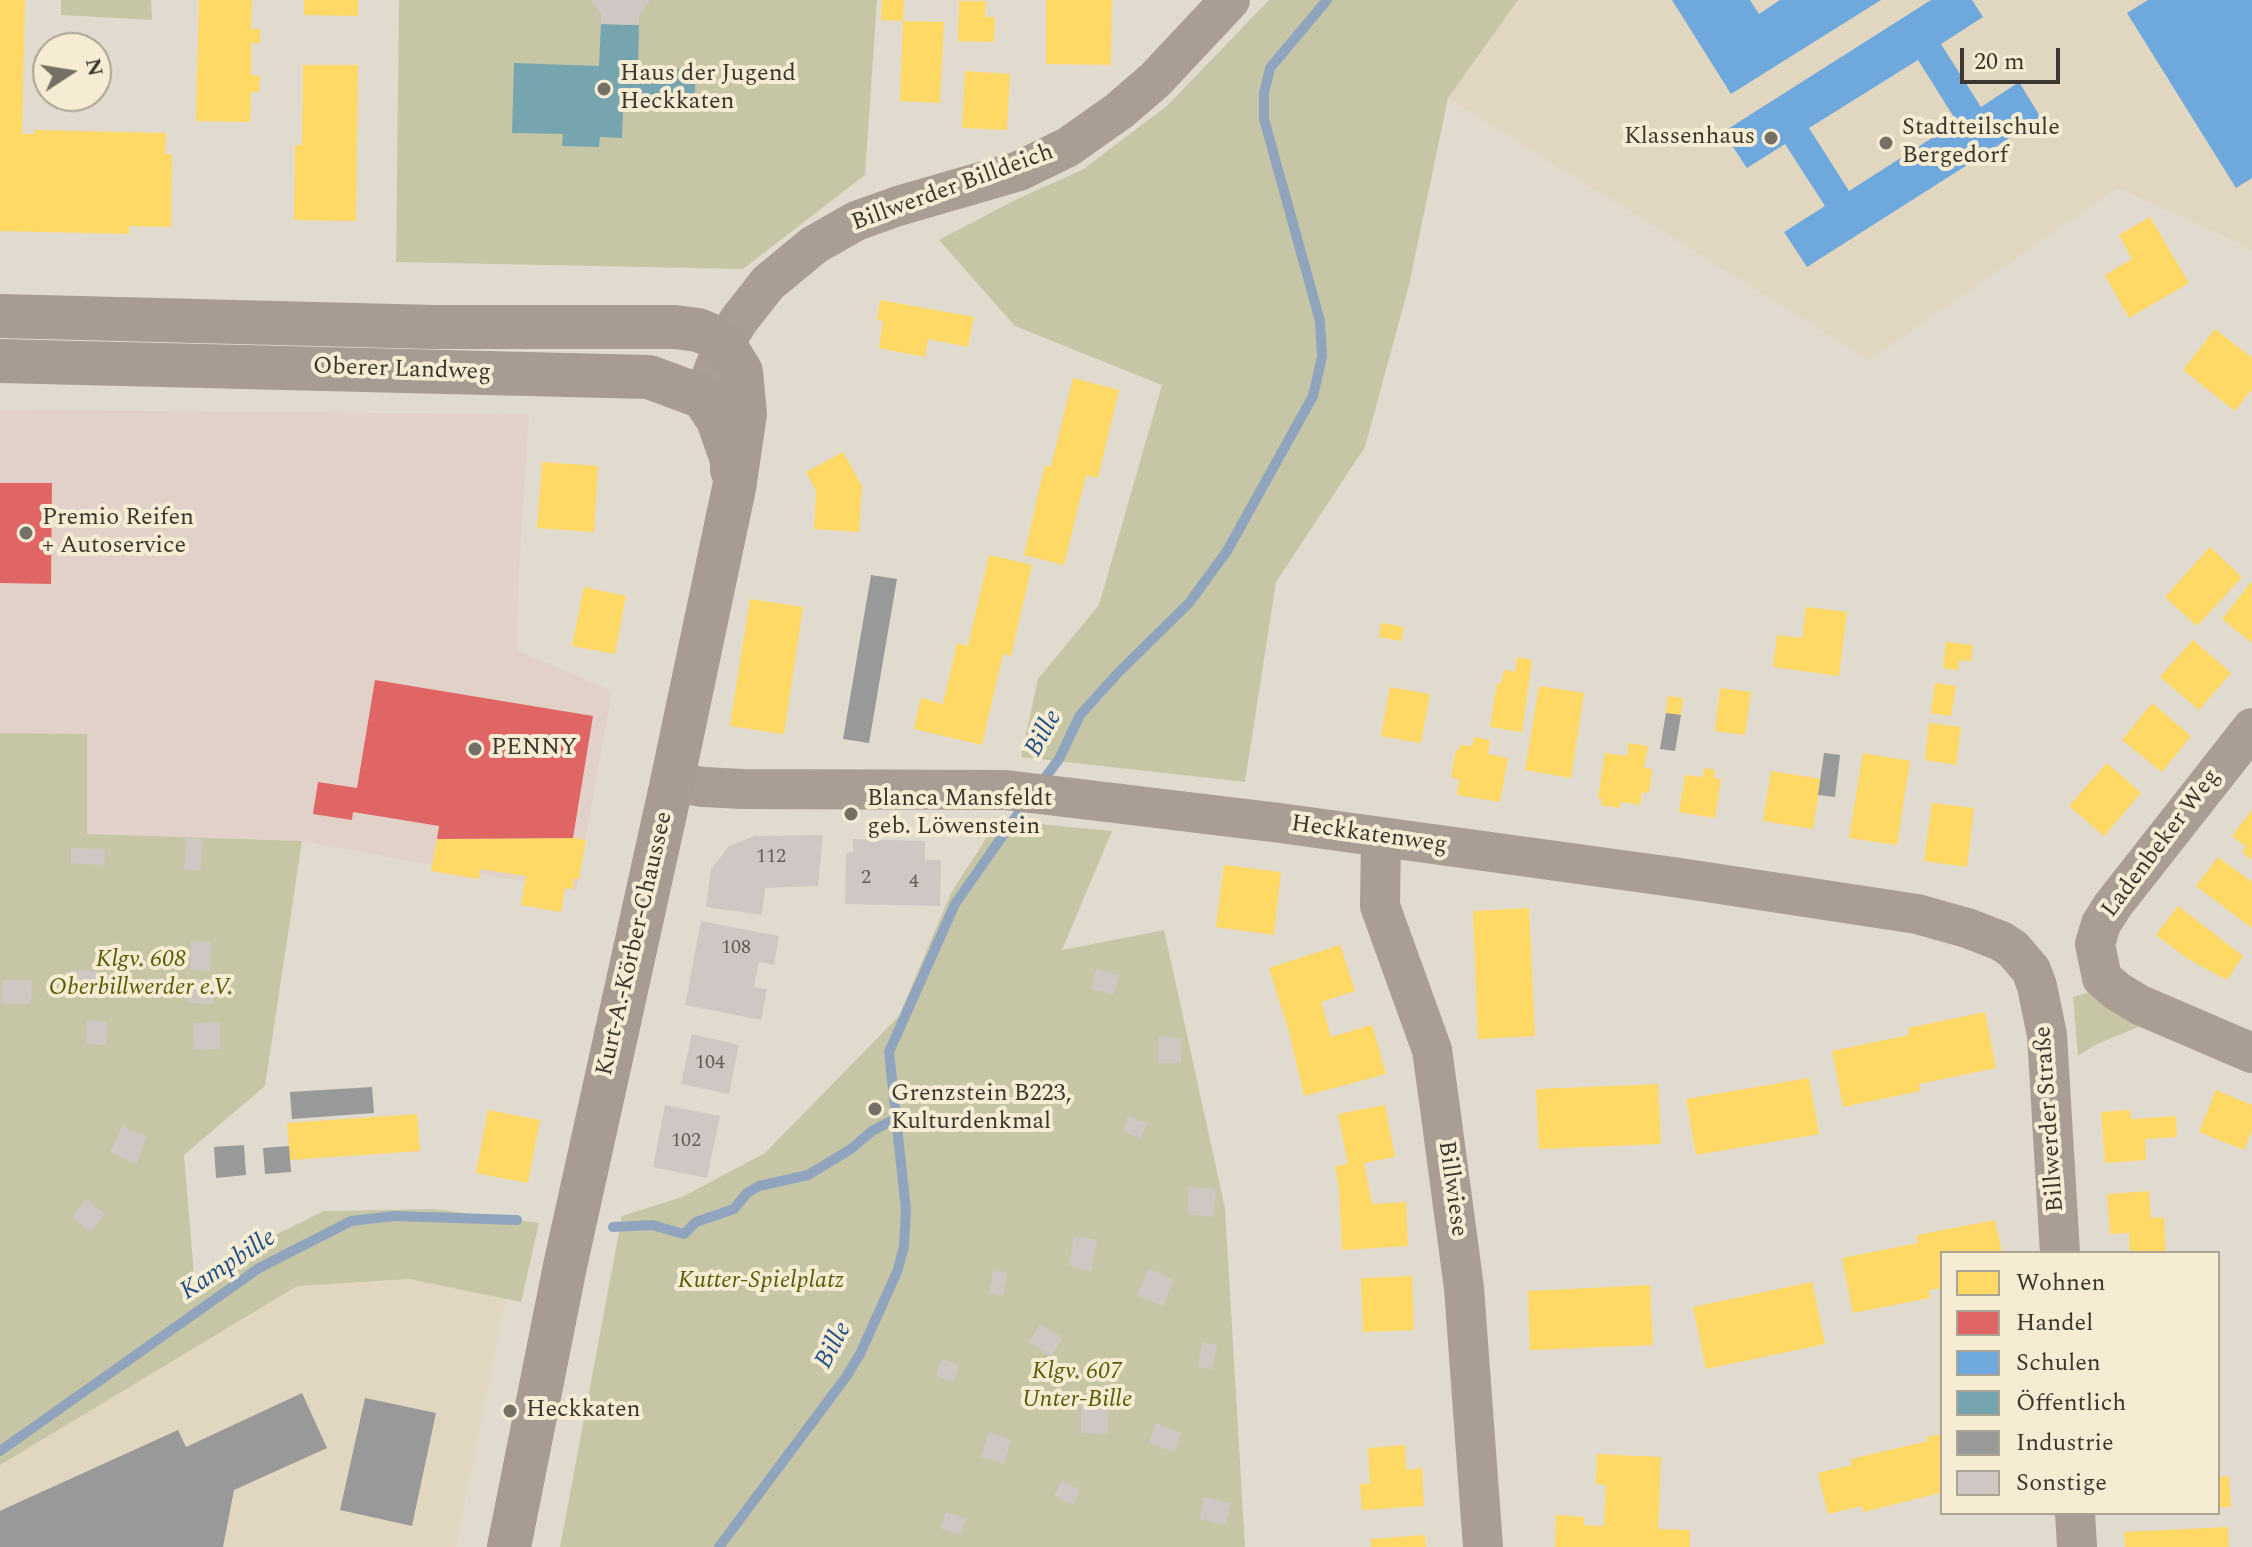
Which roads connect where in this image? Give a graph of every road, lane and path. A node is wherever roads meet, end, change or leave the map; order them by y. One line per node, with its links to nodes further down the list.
1 (1230, 0): 5 (street, Billwerder Billdeich)
2 (0, 316): 3 (main road, Oberer Landweg)
3 (173, 320): 4 (main road, Oberer Landweg); 7 (main road)
4 (434, 327): 5 (main road, Oberer Landweg); 8 (main road)
5 (724, 344): 9 (street, Billwerder Billdeich); 10 (main road, Kurt-A.-Körber-Chaussee)
6 (0, 361): 7 (main road, Oberer Landweg)
7 (146, 364): 8 (main road, Oberer Landweg)
8 (404, 370): 9 (main road, Oberer Landweg)
9 (703, 397): 10 (main road)
10 (734, 488): 12 (main road, Kurt-A.-Körber-Chaussee)
11 (2252, 728): 15 (street, Ladenbeker Weg)
12 (672, 782): 13 (street, Heckkatenweg); 18 (main road, Kurt-A.-Körber-Chaussee)
13 (1381, 839): 14 (street, Heckkatenweg); 19 (street, Billwiese)
14 (2037, 986): 16 (street, Billwerder Straße)
15 (2252, 1053)
16 (2060, 1251)
17 (2075, 1515): 20 (street)
18 (509, 1547)
19 (1483, 1547)
20 (2077, 1547)

